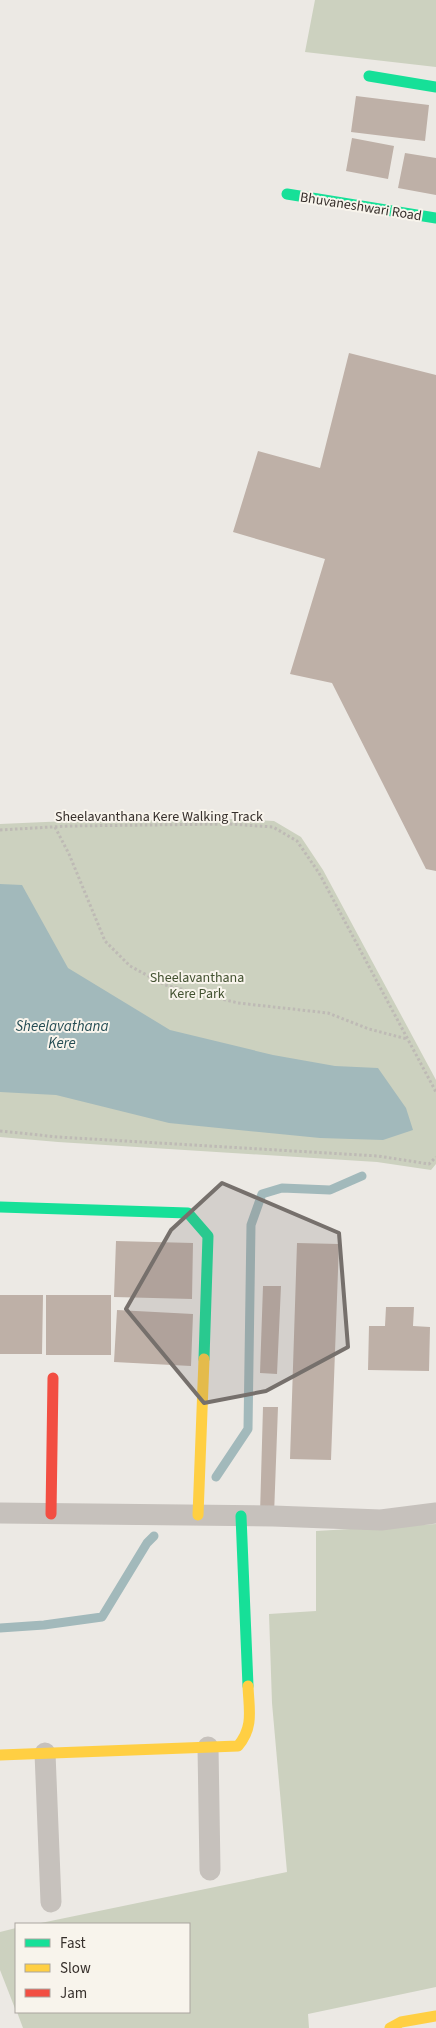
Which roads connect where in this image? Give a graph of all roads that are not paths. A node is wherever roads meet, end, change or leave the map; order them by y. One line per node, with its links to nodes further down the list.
1 (369, 76): 2 (street)
2 (436, 87)
3 (287, 194): 4 (street, Bhuvaneshwari Road)
4 (436, 218)
5 (0, 1207): 10 (street)
6 (53, 1378): 9 (street)
7 (0, 1513): 9 (street)
8 (436, 1513): 11 (street)
9 (51, 1514): 10 (street)
10 (198, 1515): 11 (street)
11 (241, 1516): 12 (street)
12 (208, 1747): 13 (street); 15 (street)
13 (45, 1753): 14 (street); 16 (street)
14 (0, 1754)
15 (210, 1870)
16 (50, 1902)
17 (436, 2016): 18 (street)
18 (390, 2028)

